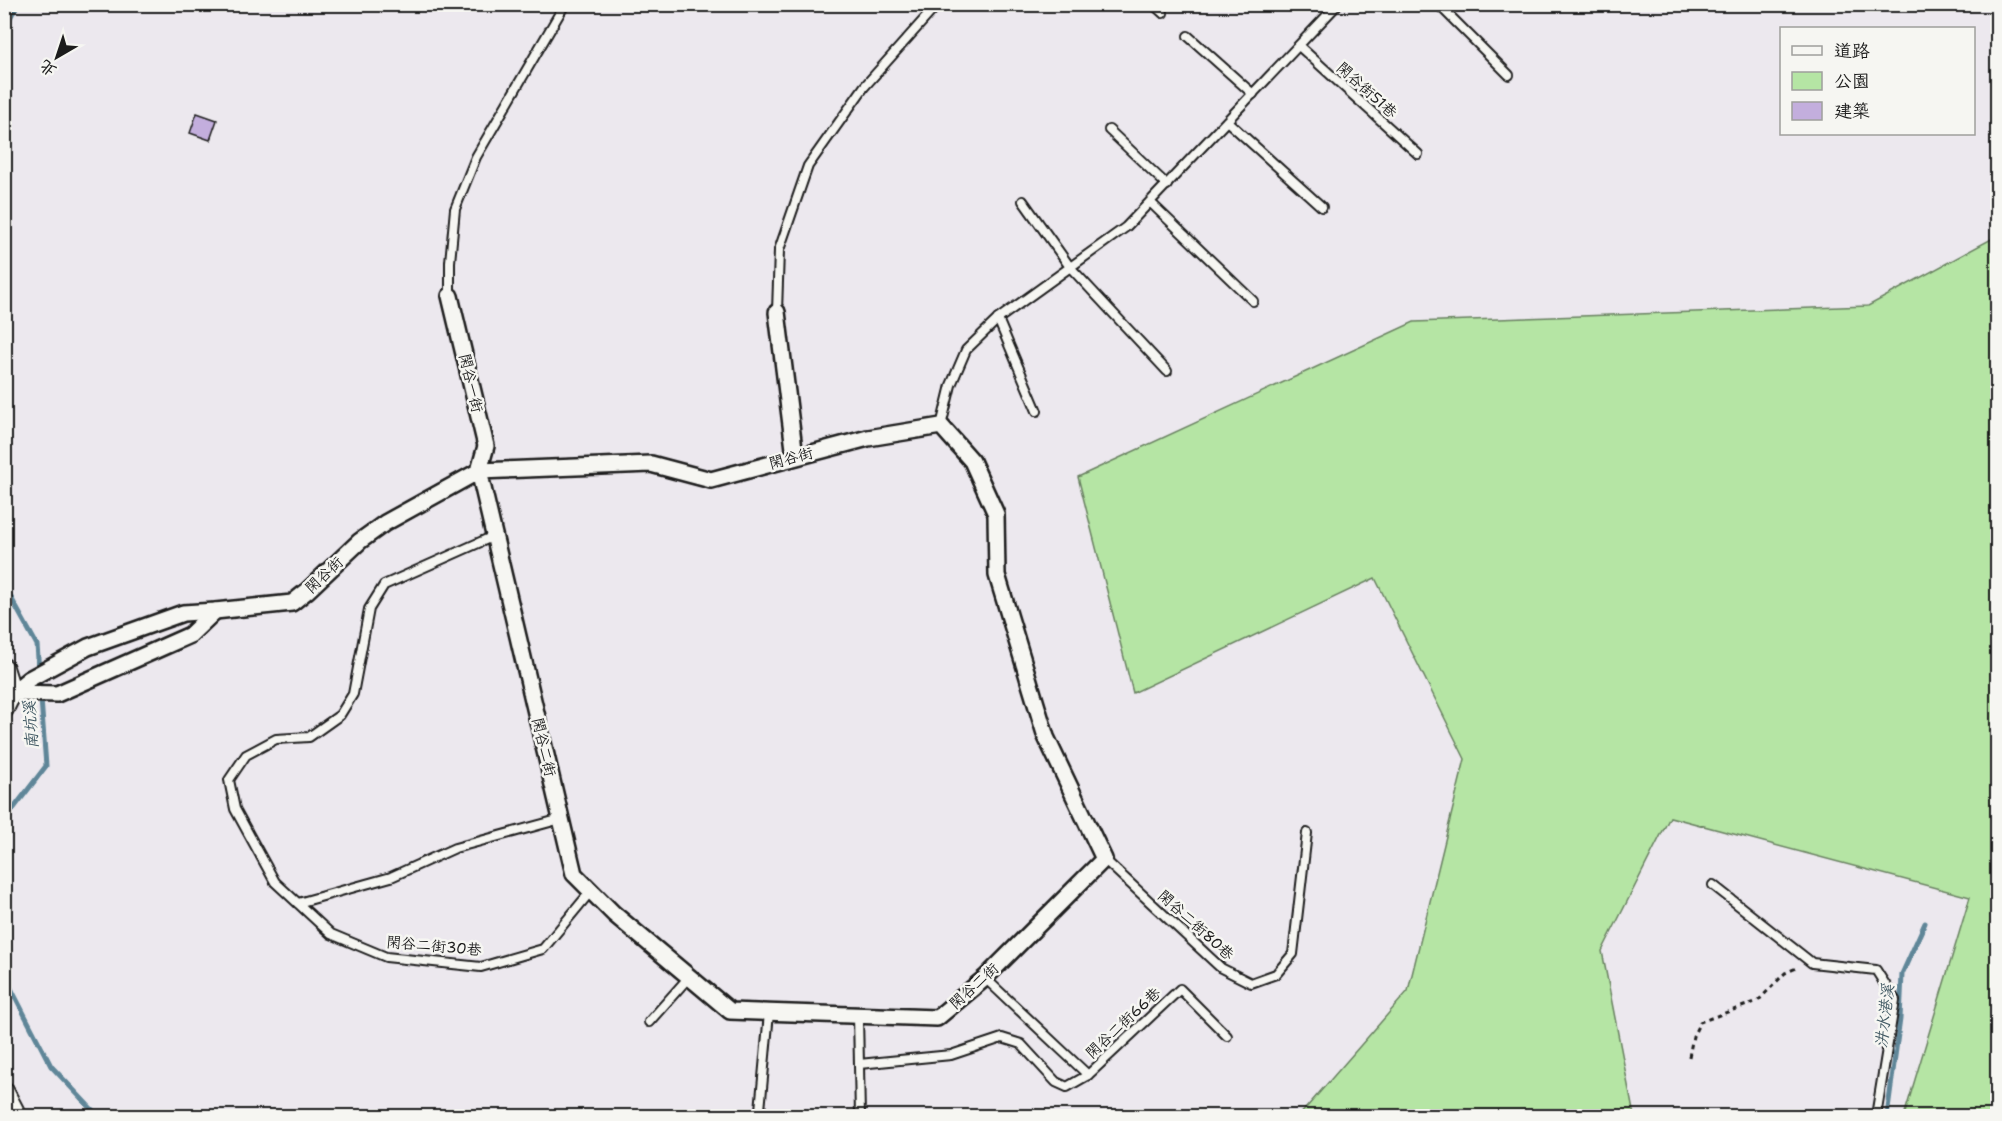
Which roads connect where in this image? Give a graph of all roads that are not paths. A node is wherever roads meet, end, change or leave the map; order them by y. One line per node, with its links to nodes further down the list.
1 (565, 4): 19 (lane)
2 (938, 4): 21 (lane)
3 (1154, 4): 6 (lane)
4 (1438, 4): 9 (lane)
5 (1333, 6): 8 (lane)
6 (1163, 13)
7 (1188, 36): 10 (lane)
8 (1299, 46): 10 (lane); 13 (lane, 閑谷街51巷)
9 (1509, 75)
10 (1253, 94): 11 (lane)
11 (1227, 121): 14 (lane); 17 (lane)
12 (1109, 130): 14 (lane)
13 (1418, 154)
14 (1167, 185): 16 (lane)
15 (1023, 201): 18 (lane)
16 (1150, 202): 18 (lane); 20 (lane)
17 (1322, 207)
18 (1070, 267): 22 (lane); 23 (lane)
19 (450, 296): 27 (street, 閑谷一街)
20 (1253, 301)
21 (777, 312): 26 (street)
22 (998, 320): 24 (lane); 25 (lane)
23 (1167, 371)
24 (1037, 411)
25 (941, 426): 26 (street, 閑谷街); 35 (street)
26 (795, 457): 27 (street, 閑谷街)
27 (479, 471): 28 (street, 閑谷二街); 29 (street, 閑谷街)
28 (494, 536): 33 (street, 閑谷二街); 38 (lane, 閑谷二街30巷)
29 (215, 611): 31 (street, 閑谷街); 31 (street)
30 (4, 668): 32 (street)
31 (29, 686): 32 (street)
32 (8, 701)
33 (561, 819): 37 (street, 閑谷二街); 38 (lane)
34 (1307, 833): 35 (lane, 閑谷二街80巷)
35 (1104, 860): 40 (street, 閑谷二街)
36 (1713, 885): 51 (lane)
37 (591, 891): 38 (lane, 閑谷二街30巷); 39 (street, 閑谷二街)
38 (298, 903)
39 (689, 977): 41 (street, 閑谷二街); 43 (lane)
40 (985, 978): 42 (street, 閑谷二街); 46 (lane, 閑谷二街66巷)
41 (770, 1012): 42 (street, 閑谷二街); 49 (lane)
42 (858, 1016): 45 (lane)
43 (649, 1022)
44 (1227, 1036): 46 (lane, 閑谷二街66巷)
45 (859, 1064): 46 (lane); 50 (lane)
46 (1088, 1075)
47 (4, 1091): 48 (street)
48 (17, 1116)
49 (756, 1116)
50 (860, 1116)
51 (1876, 1116)

